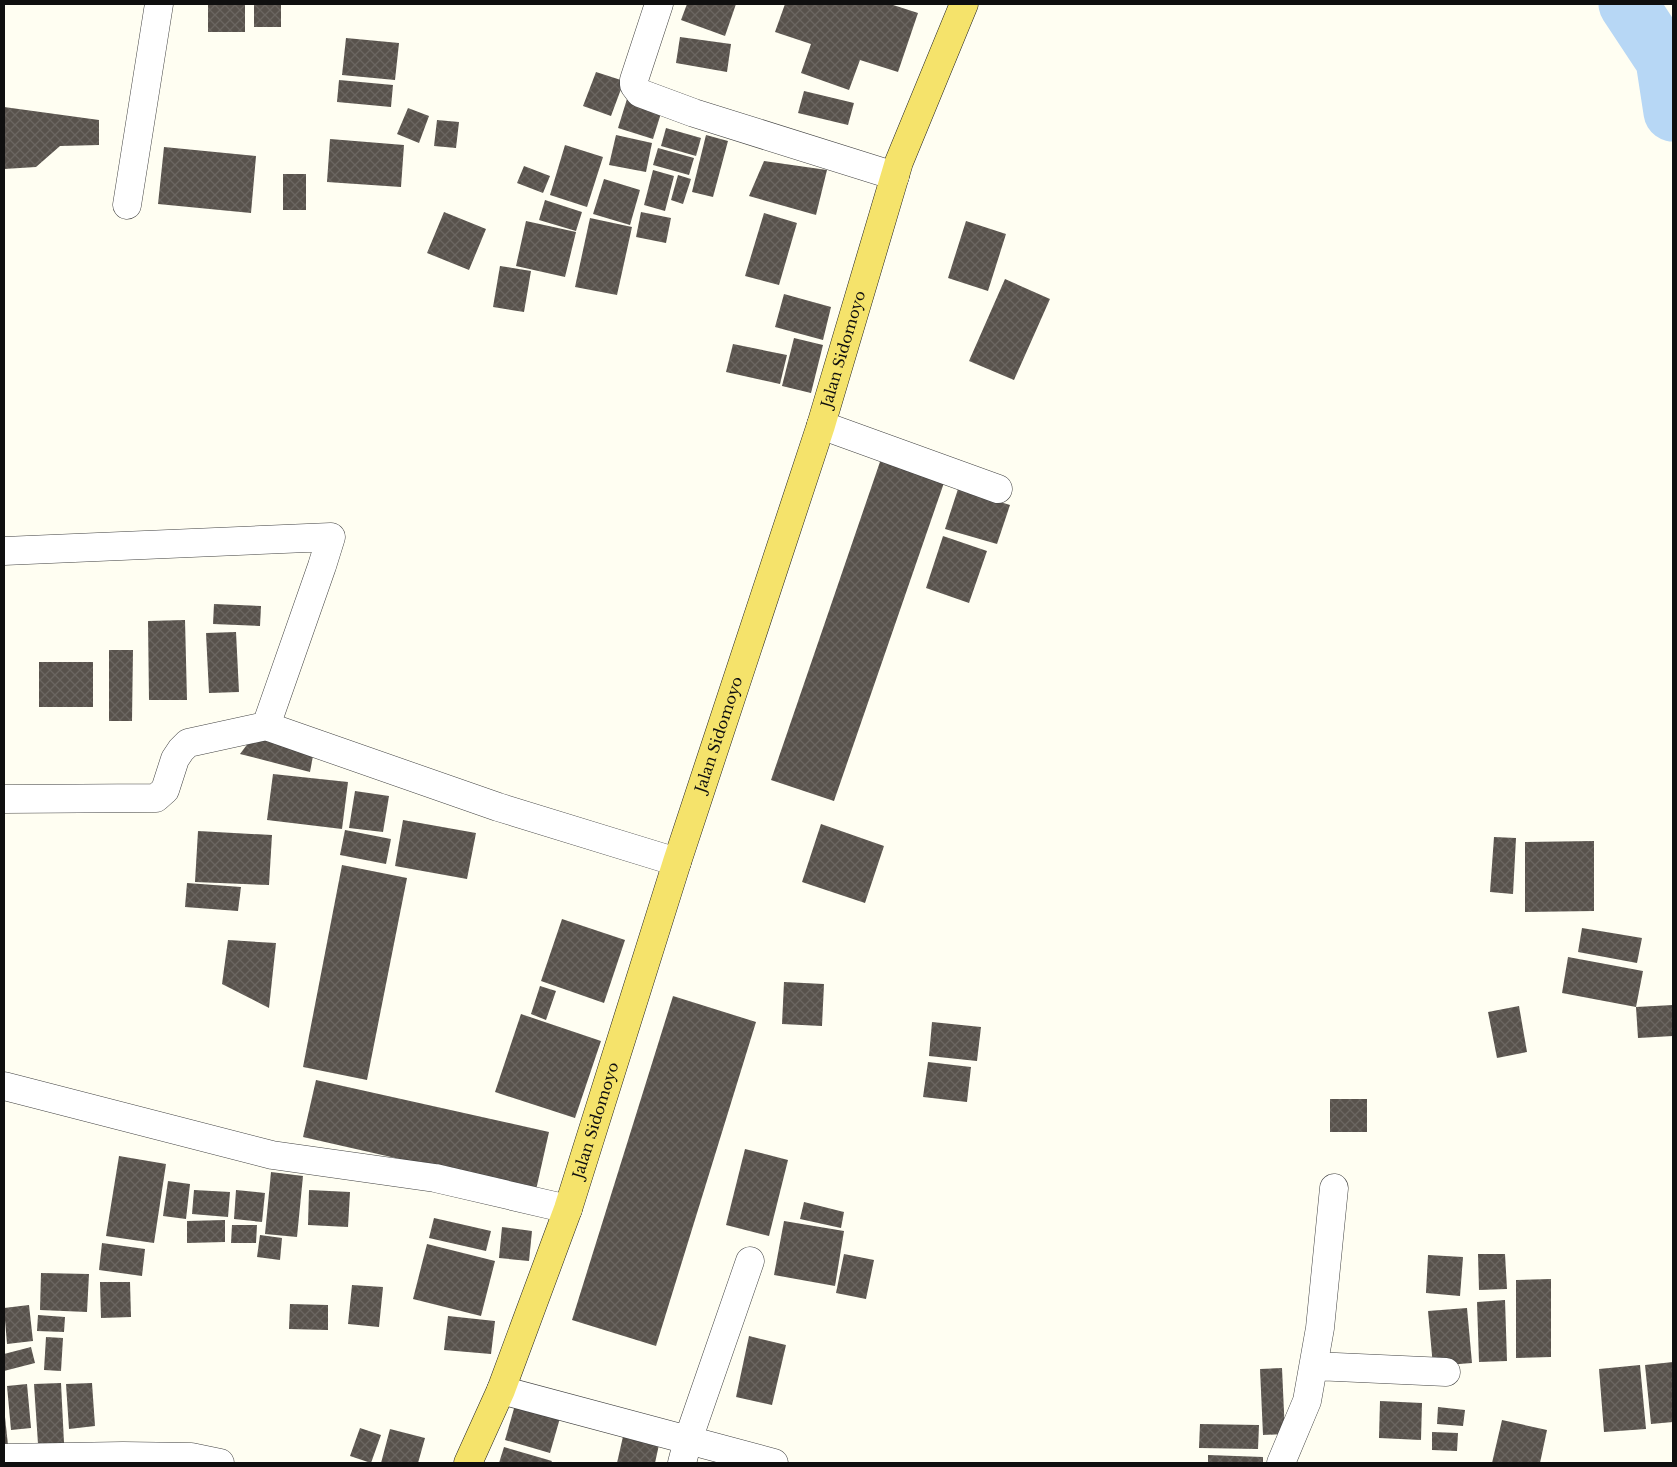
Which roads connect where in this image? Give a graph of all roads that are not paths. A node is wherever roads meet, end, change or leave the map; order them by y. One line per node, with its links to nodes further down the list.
1 (159, 4): 5 (street)
2 (659, 4): 4 (street)
3 (964, 4): 4 (main road, Jalan Sidomoyo)
4 (895, 176): 6 (main road, Jalan Sidomoyo)
5 (127, 205)
6 (821, 425): 7 (street); 11 (main road, Jalan Sidomoyo)
7 (998, 489)
8 (4, 551): 9 (street)
9 (266, 726): 10 (street); 11 (street)
10 (4, 799)
11 (678, 862): 14 (main road, Jalan Sidomoyo)
12 (4, 1086): 14 (street)
13 (1334, 1188): 16 (street)
14 (568, 1209): 18 (main road, Jalan Sidomoyo)
15 (750, 1261): 19 (street)
16 (1314, 1366): 17 (street); 24 (street)
17 (1446, 1372)
18 (501, 1390): 19 (street); 22 (main road, Jalan Sidomoyo)
19 (685, 1452): 23 (street)
20 (4, 1458): 21 (street)
21 (220, 1463)
22 (468, 1463)
23 (774, 1463)
24 (1281, 1463)

